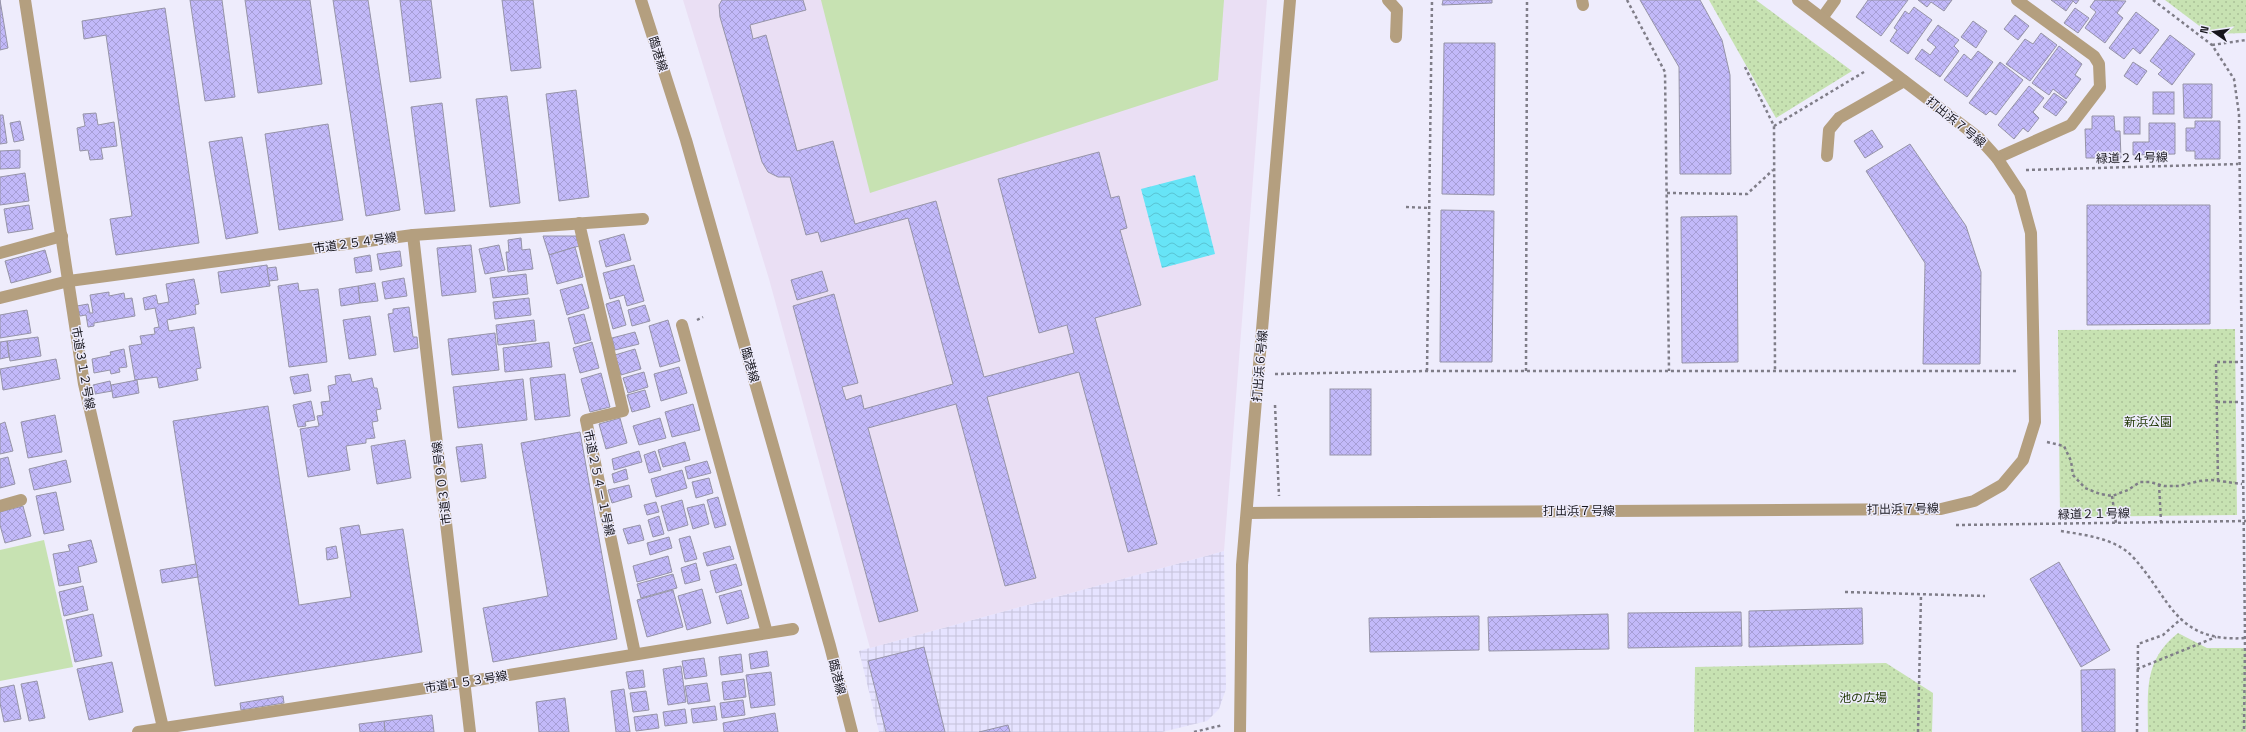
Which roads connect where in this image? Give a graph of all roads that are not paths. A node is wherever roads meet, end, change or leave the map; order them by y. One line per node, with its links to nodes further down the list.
1 (25, 0): 16 (street, 市道３１２号線)
2 (641, 0): 31 (street, 臨港線)
3 (1290, 0): 23 (street, 打出浜６号線)
4 (1388, 0): 9 (street)
5 (1798, 0): 8 (street, 打出浜７号線)
6 (1835, 0): 8 (street)
7 (2017, 0): 12 (street)
8 (1822, 18): 10 (street, 打出浜７号線)
9 (1396, 37)
10 (1904, 81): 11 (street); 12 (street, 打出浜７号線)
11 (1827, 156)
12 (1997, 158): 23 (street, 打出浜７号線)
13 (643, 219): 14 (street, 市道２５４号線)
14 (579, 223): 15 (street, 市道２５４号線); 26 (street, 市道２５４－１号線)
15 (413, 235): 18 (street, 市道２５４号線); 27 (street, 市道３０９号線)
16 (62, 236): 17 (street); 18 (street, 市道３１２号線)
17 (0, 253)
18 (69, 281): 19 (street, 市道２５４号線); 28 (street, 市道３１２号線)
19 (0, 298)
20 (682, 326): 25 (street)
21 (21, 500): 22 (street)
22 (0, 506)
23 (1247, 513): 32 (street, 打出浜６号線)
24 (793, 629): 25 (street, 市道１５３号線)
25 (767, 632): 26 (street, 市道１５３号線)
26 (635, 654): 27 (street, 市道１５３号線)
27 (465, 682): 28 (street, 市道１５３号線); 30 (street, 市道３０９号線)
28 (164, 731): 29 (street, 市道１５３号線)
29 (138, 732)
30 (470, 732)
31 (852, 732)
32 (1240, 732)

